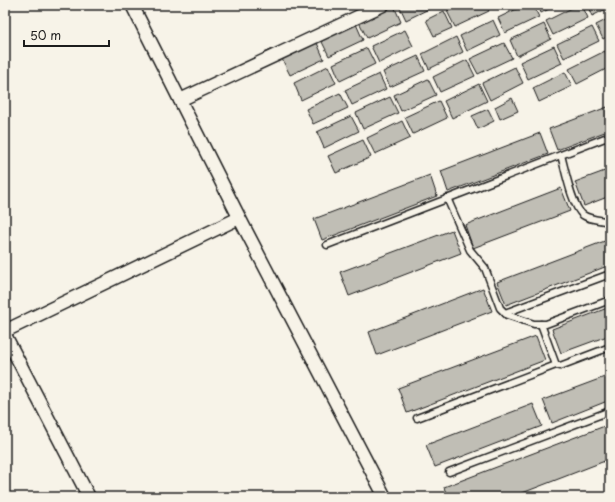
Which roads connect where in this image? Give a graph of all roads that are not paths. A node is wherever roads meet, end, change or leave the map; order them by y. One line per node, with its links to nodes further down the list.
1 (132, 5): 3 (street)
2 (383, 5): 3 (street)
3 (180, 100): 7 (street)
4 (610, 136): 5 (lane)
5 (561, 155): 6 (lane); 8 (lane)
6 (447, 198): 9 (lane); 12 (lane)
7 (239, 218): 14 (street); 22 (street)
8 (610, 222)
9 (327, 244)
10 (610, 274): 12 (lane)
11 (610, 300): 13 (lane)
12 (505, 313): 13 (lane)
13 (541, 324): 17 (lane)
14 (5, 331)
15 (5, 335): 21 (street)
16 (610, 348): 17 (lane)
17 (556, 365): 19 (lane)
18 (610, 411): 20 (lane)
19 (417, 418)
20 (449, 472)
21 (89, 497)
22 (385, 497)

